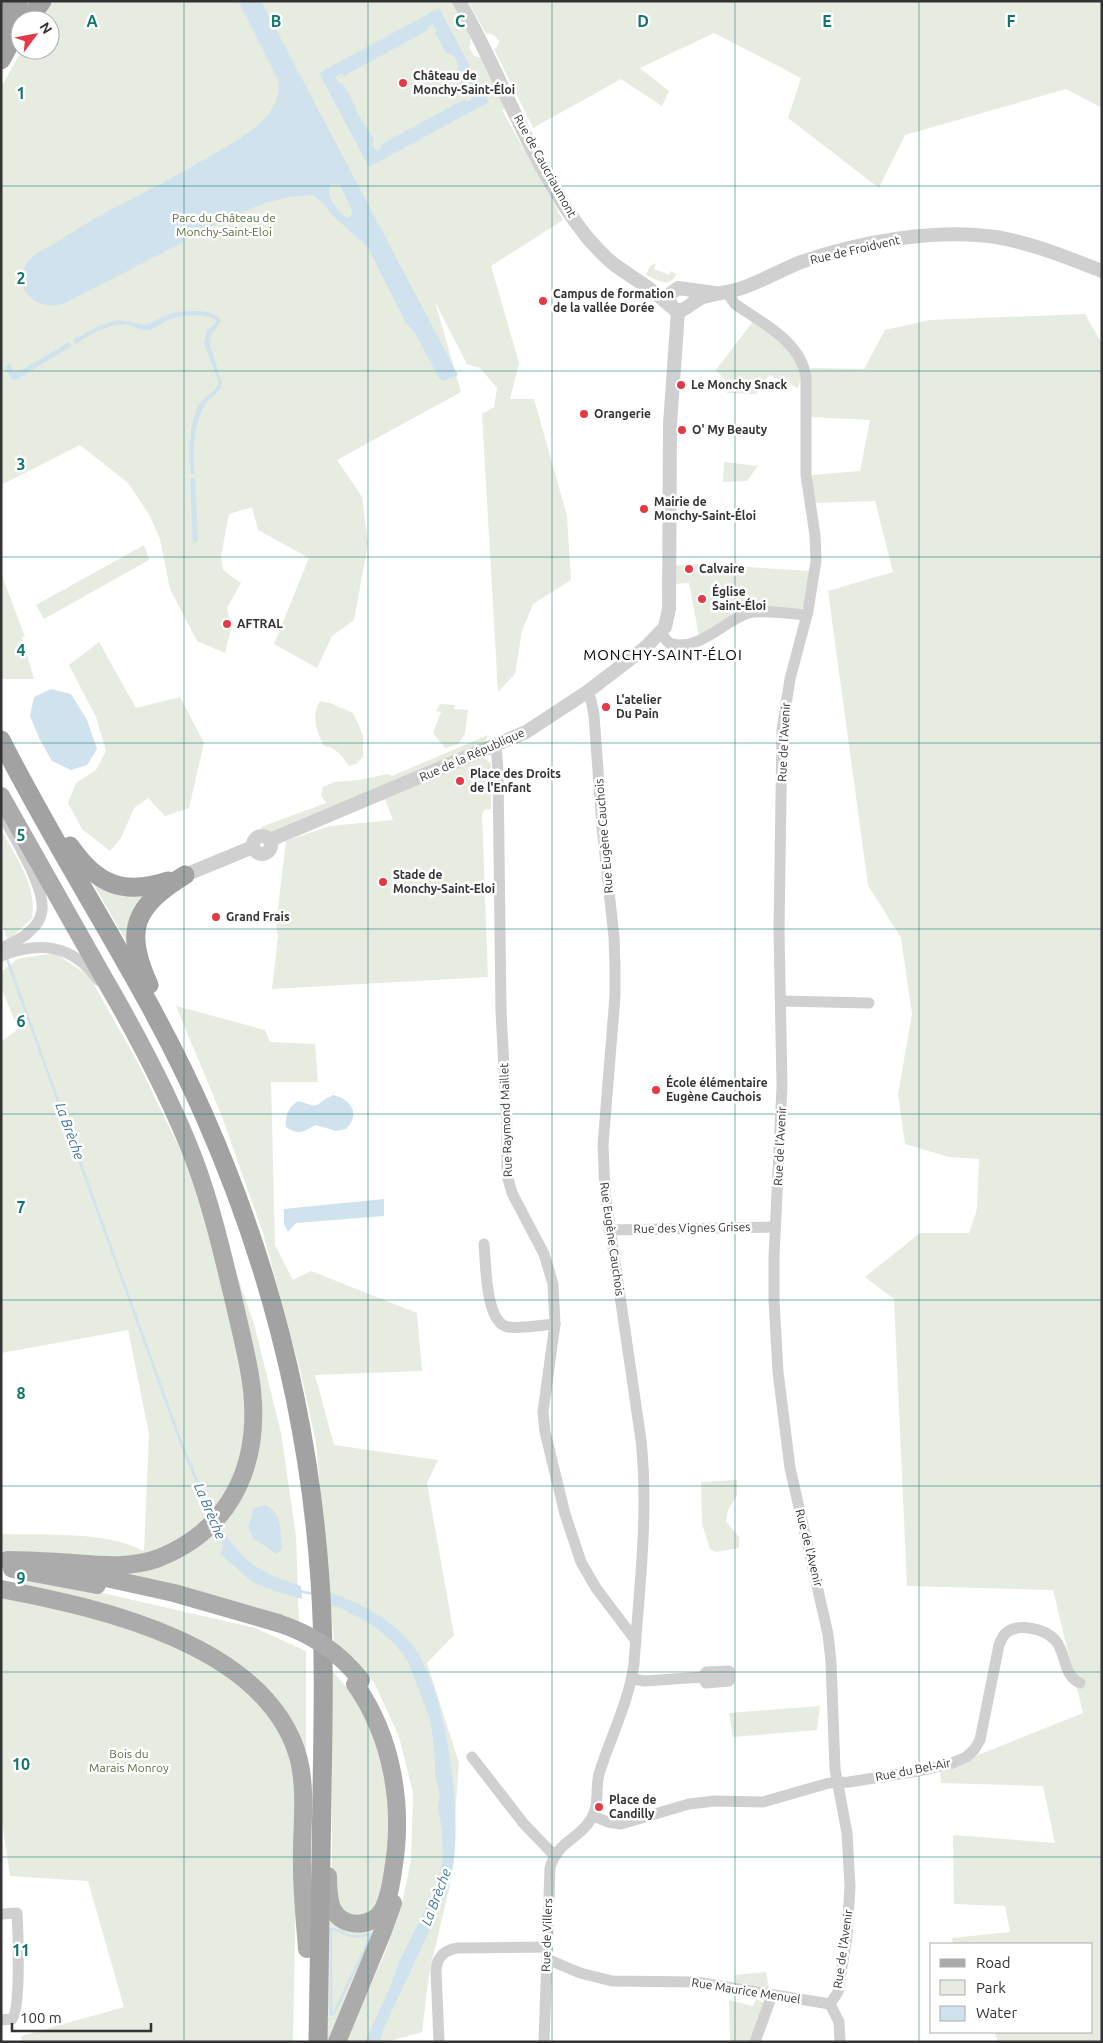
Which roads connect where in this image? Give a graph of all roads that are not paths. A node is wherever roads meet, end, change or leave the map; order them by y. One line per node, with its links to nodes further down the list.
1 (19, 1): 3 (highway)
2 (459, 1): 7 (street, Rue de Caucriaumont)
3 (1, 32)
4 (10, 44): 6 (highway)
5 (10, 46): 6 (highway)
6 (3, 57)
7 (617, 267): 9 (street); 11 (street)
8 (1102, 271): 10 (street, Rue de Froidvent)
9 (680, 289): 10 (street); 11 (street); 11 (street)
10 (722, 292): 11 (street); 12 (street, Rue de l'Avenir)
11 (680, 307): 13 (street, Rue de la République)
12 (807, 615): 14 (street); 26 (street, Rue de l'Avenir)
13 (660, 634): 14 (street); 15 (street, Rue de la République)
14 (674, 644): 15 (street)
15 (642, 650): 16 (street, Rue de la République)
16 (586, 692): 19 (street, Rue de la République); 31 (street, Rue Eugène Cauchois)
17 (1, 730): 23 (highway)
18 (1, 740): 29 (highway)
19 (496, 745): 23 (street, Rue de la République); 33 (street, Rue Raymond Maillet)
20 (1, 767): 35 (highway)
21 (1, 796): 28 (main road)
22 (1, 812): 24 (street)
23 (186, 875): 29 (highway)
24 (10, 947): 25 (street); 28 (street)
25 (1, 956)
26 (781, 1001): 27 (street); 30 (street, Rue de l'Avenir)
27 (869, 1003)
28 (166, 1095): 34 (main road)
29 (225, 1166): 35 (highway)
30 (776, 1227): 31 (street, Rue des Vignes Grises); 44 (street, Rue de l'Avenir)
31 (609, 1230): 38 (street, Rue Eugène Cauchois)
32 (484, 1244): 33 (street)
33 (555, 1324): 38 (street, Rue Raymond Maillet)
34 (3, 1562): 41 (main road)
35 (314, 1580): 37 (highway)
36 (1, 1589): 49 (main road)
37 (316, 1614): 45 (highway); 49 (highway)
38 (636, 1641): 40 (street, Rue Eugène Cauchois)
39 (703, 1678): 40 (street)
40 (632, 1679): 46 (street, Rue Eugène Cauchois)
41 (358, 1682): 45 (main road); 56 (main road)
42 (1080, 1683): 44 (street, Rue du Bel-Air)
43 (472, 1757): 47 (street)
44 (838, 1782): 46 (street, Rue du Bel-Air); 52 (street, Rue de l'Avenir)
45 (322, 1789): 55 (highway)
46 (593, 1816): 47 (street)
47 (554, 1855): 50 (street, Rue de Villers)
48 (1, 1914): 53 (street)
49 (307, 1949): 54 (highway)
50 (547, 1953): 51 (street, Rue Maurice Menuel); 57 (street); 58 (street, Rue de Villers)
51 (772, 1995): 52 (street, Rue Maurice Menuel); 59 (street)
52 (830, 2004): 60 (street, Rue de l'Avenir)
53 (1, 2020)
54 (305, 2042)
55 (318, 2042)
56 (337, 2042)
57 (439, 2042)
58 (544, 2042)
59 (755, 2042)
60 (840, 2042)

